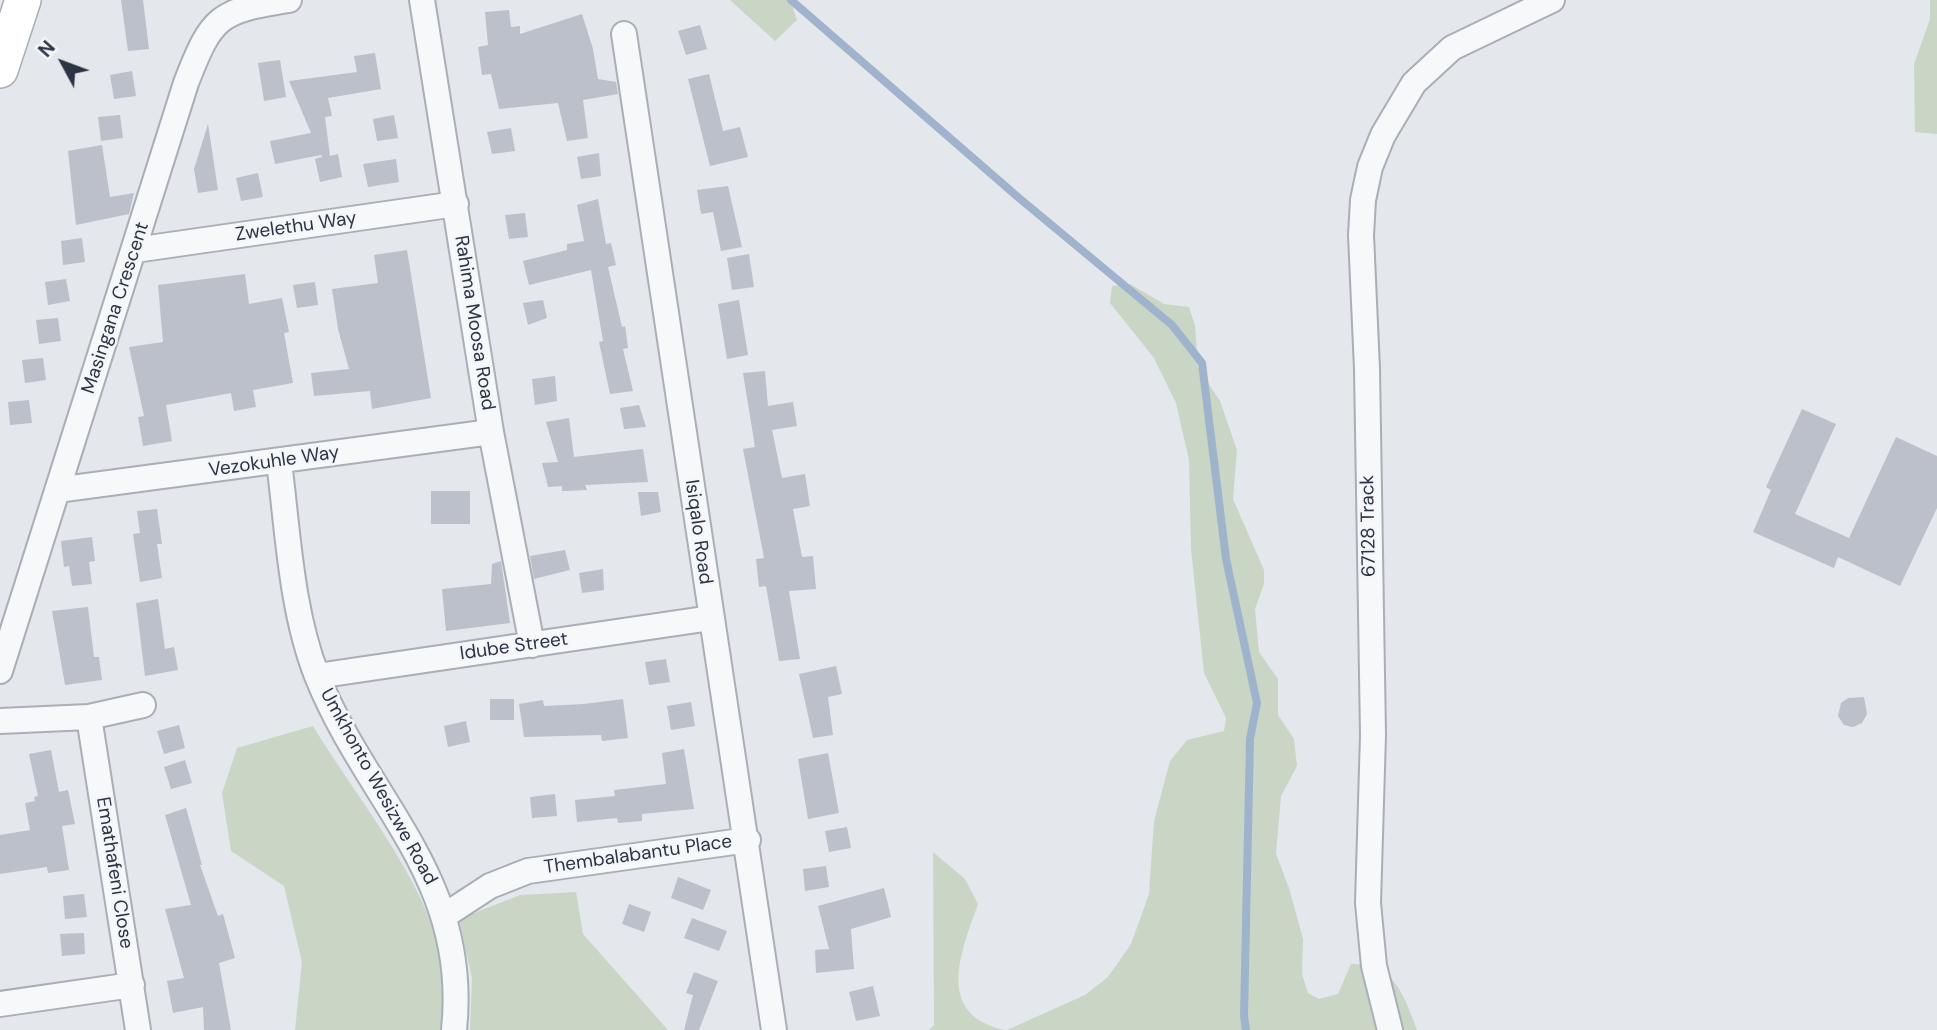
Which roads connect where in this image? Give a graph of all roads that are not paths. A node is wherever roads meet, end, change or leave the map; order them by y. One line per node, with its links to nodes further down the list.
1 (23, 0): 6 (main road)
2 (289, 0): 8 (street, Masingana Crescent)
3 (422, 0): 7 (street, Rahima Moosa Road)
4 (1552, 0): 26 (street, 67128 Track)
5 (624, 34): 12 (street, Isiqalo Road)
6 (0, 70)
7 (456, 204): 8 (street, Zwelethu Way); 9 (street, Rahima Moosa Road)
8 (135, 250): 11 (street, Masingana Crescent)
9 (491, 432): 10 (street, Vezokuhle Way); 13 (street, Rahima Moosa Road)
10 (279, 462): 11 (street, Vezokuhle Way); 15 (street, Umkhonto Wesizwe Road)
11 (57, 491): 14 (street, Masingana Crescent)
12 (711, 618): 13 (street, Idube Street); 19 (street, Isiqalo Road)
13 (532, 645): 15 (street, Idube Street)
14 (0, 671)
15 (317, 676): 20 (street, Umkhonto Wesizwe Road)
16 (143, 705): 17 (street)
17 (89, 717): 18 (street); 21 (street, Emathafeni Close)
18 (0, 721)
19 (748, 839): 20 (street, Thembalabantu Place); 25 (street, Isiqalo Road)
20 (444, 916): 24 (street, Umkhonto Wesizwe Road)
21 (132, 985): 22 (street); 23 (street, Emathafeni Close)
22 (0, 1004)
23 (138, 1030)
24 (454, 1030)
25 (774, 1030)
26 (1390, 1030)

